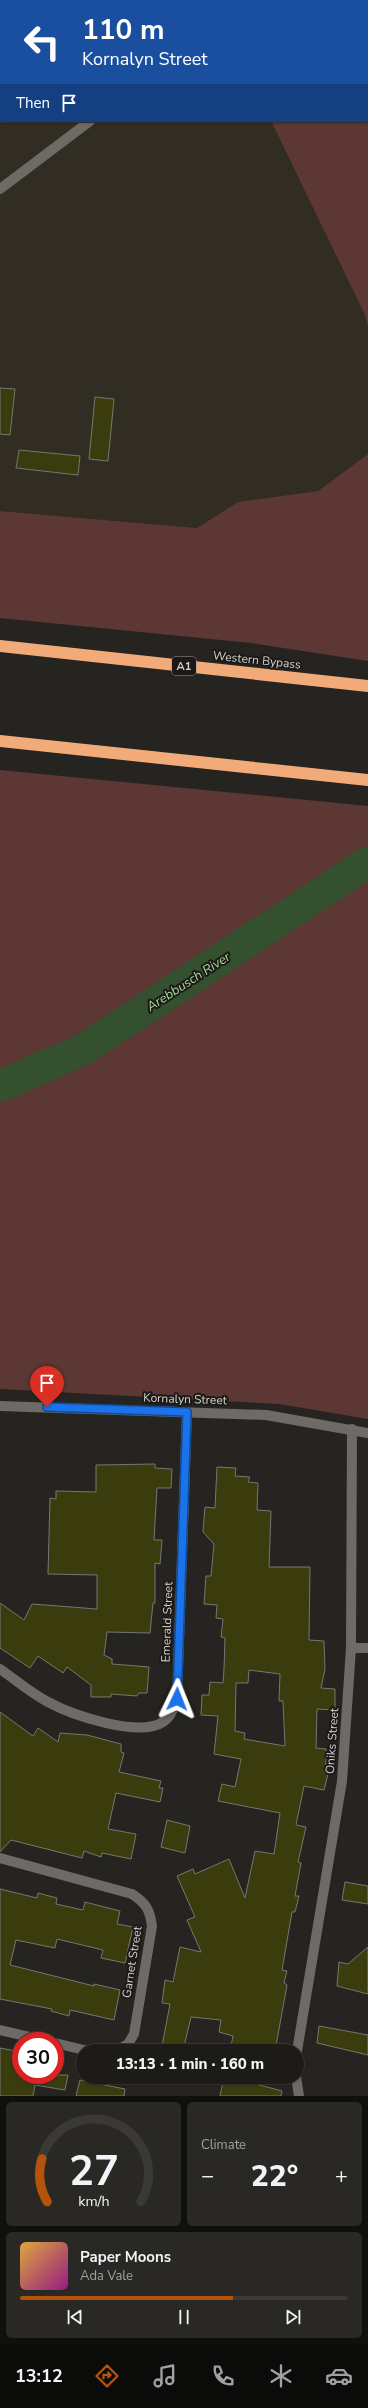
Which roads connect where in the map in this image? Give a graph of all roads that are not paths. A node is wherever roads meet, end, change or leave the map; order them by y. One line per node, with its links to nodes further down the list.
1 (89, 122): 2 (street)
2 (0, 189)
3 (0, 646): 4 (highway, Western Bypass / A1)
4 (368, 686)
5 (0, 741): 6 (highway)
6 (368, 780)
7 (0, 1406): 8 (street, Kornalyn Street)
8 (187, 1412): 9 (street, Kornalyn Street); 13 (street, Emerald Street)
9 (352, 1429): 10 (street, Kornalyn Street); 11 (street, Oniks Street)
10 (368, 1434)
11 (351, 1648): 12 (street); 18 (street, Oniks Street)
12 (368, 1648)
13 (0, 1669)
14 (0, 1858): 17 (street, Garnet Street)
15 (0, 2030): 16 (street)
16 (12, 2033)
17 (128, 2044)
18 (298, 2044)
19 (64, 2045): 20 (street)
20 (76, 2048)
21 (297, 2084): 22 (street)
22 (299, 2096)

